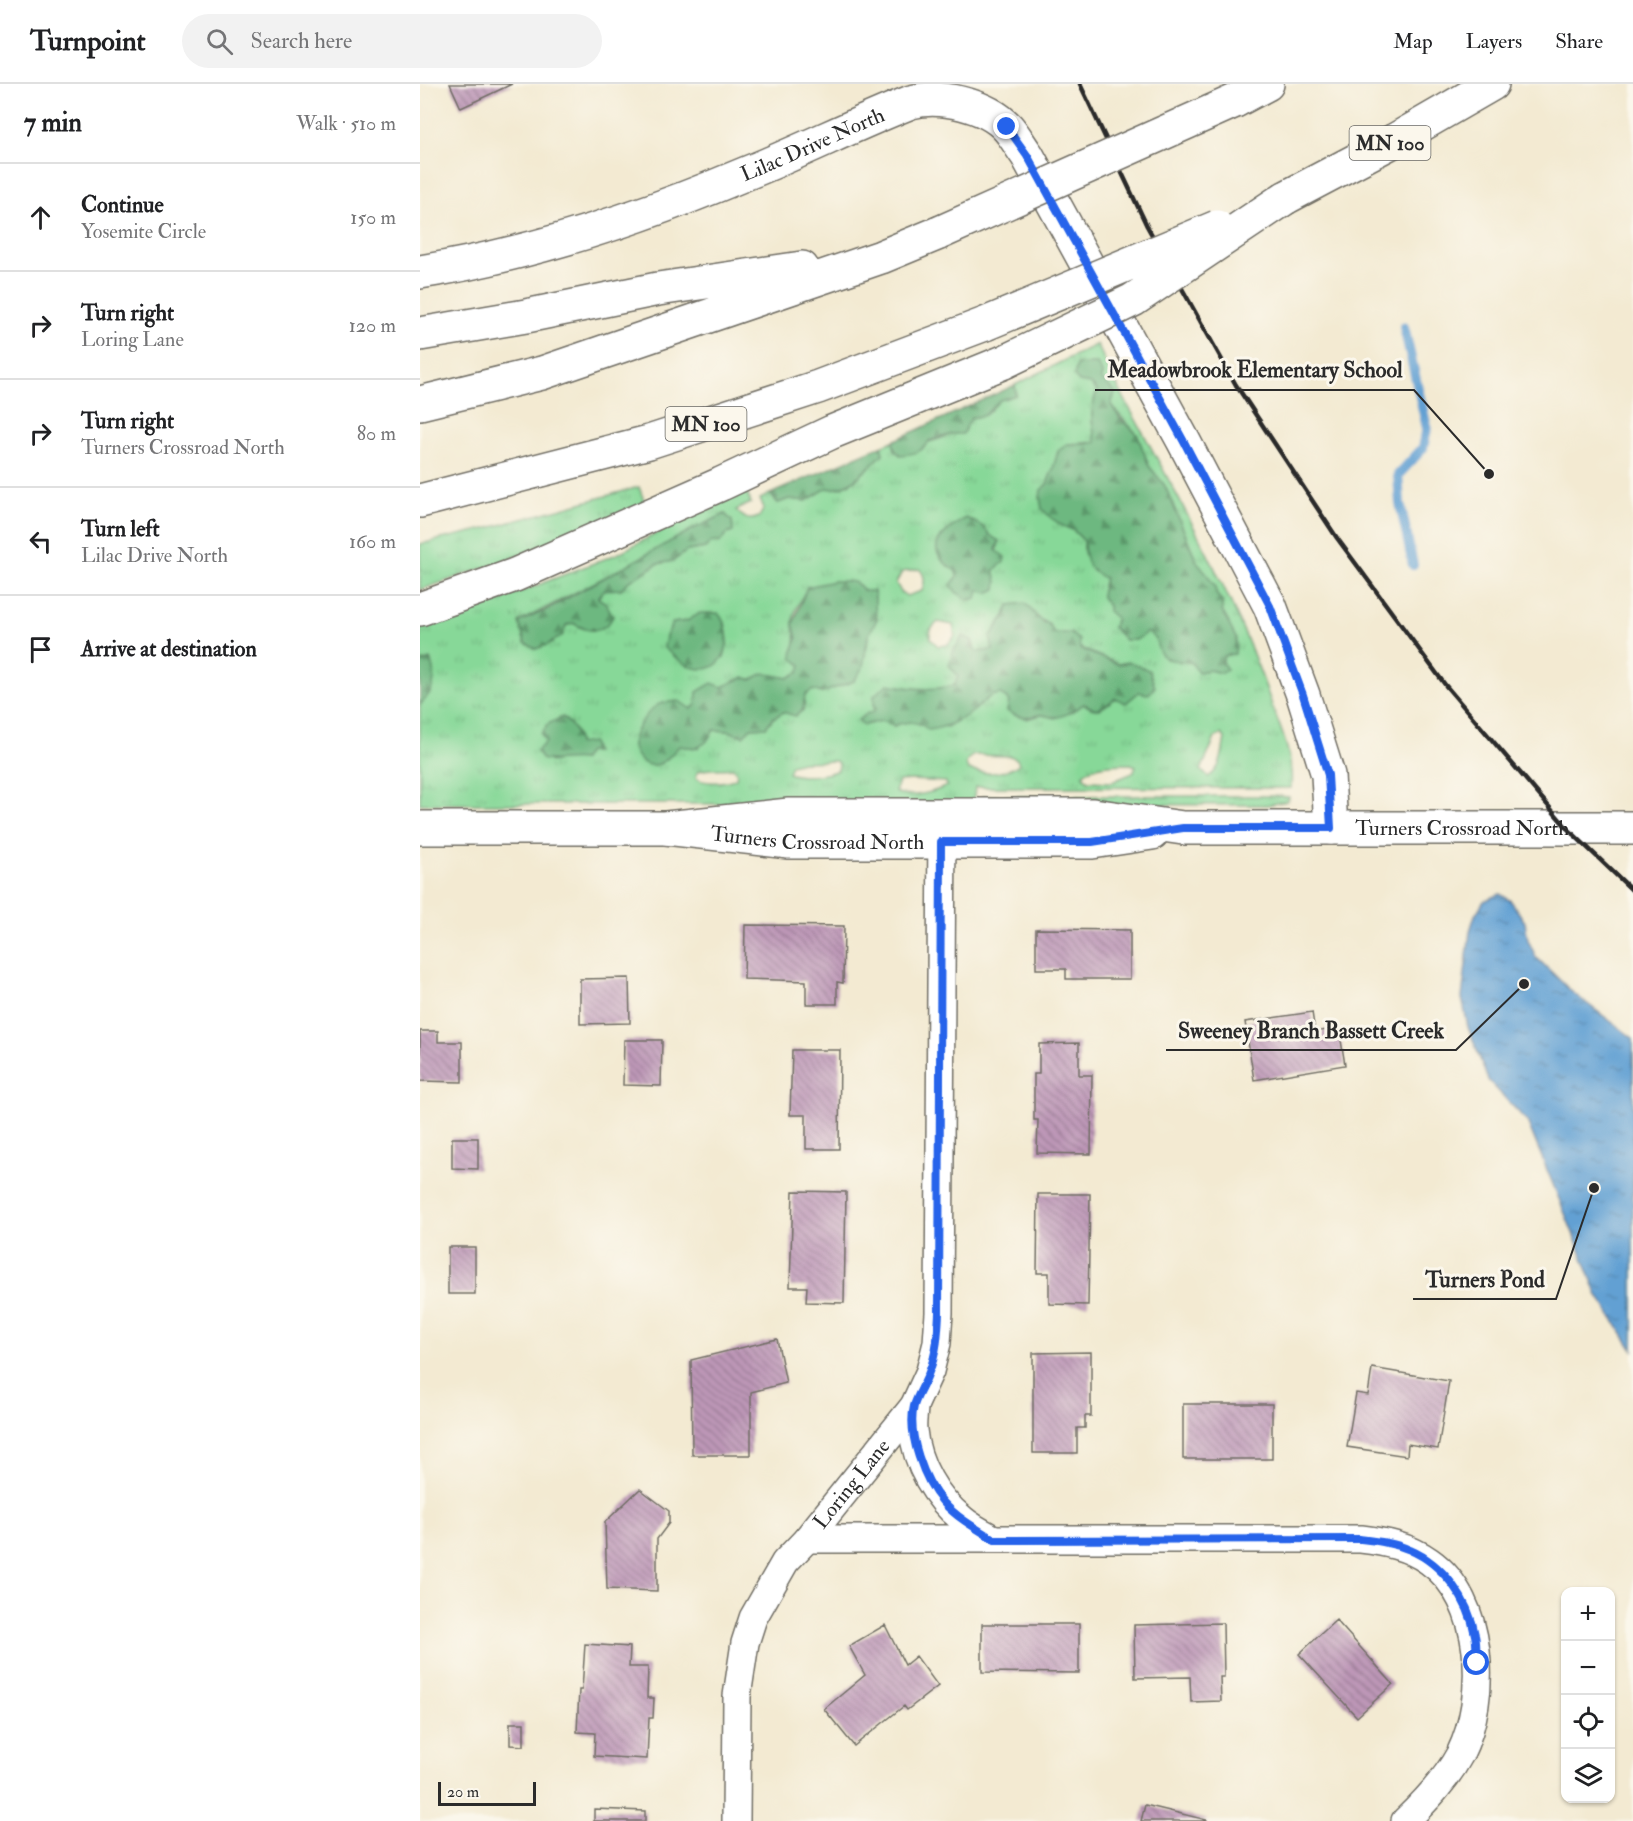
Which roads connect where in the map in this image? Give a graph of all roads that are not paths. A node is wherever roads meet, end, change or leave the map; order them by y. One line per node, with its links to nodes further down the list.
1 (1267, 84): 4 (main road, bridge)
2 (1492, 84): 3 (main road, MN 100)
3 (1285, 198): 8 (main road, MN 100, bridge); 9 (main road, bridge)
4 (881, 257): 6 (main road); 7 (main road)
5 (420, 272): 12 (main road, Lilac Drive North)
6 (420, 334)
7 (420, 403)
8 (420, 501)
9 (420, 609)
10 (420, 828): 11 (main road, Turners Crossroad North)
11 (941, 828): 12 (main road, Turners Crossroad North); 14 (street, Loring Lane)
12 (1331, 828): 13 (main road, Turners Crossroad North)
13 (1633, 828)
14 (914, 1406): 15 (street, Loring Lane); 16 (street)
15 (807, 1539): 16 (street); 17 (street, Loring Lane)
16 (995, 1540): 18 (street)
17 (736, 1821)
18 (1405, 1821)

